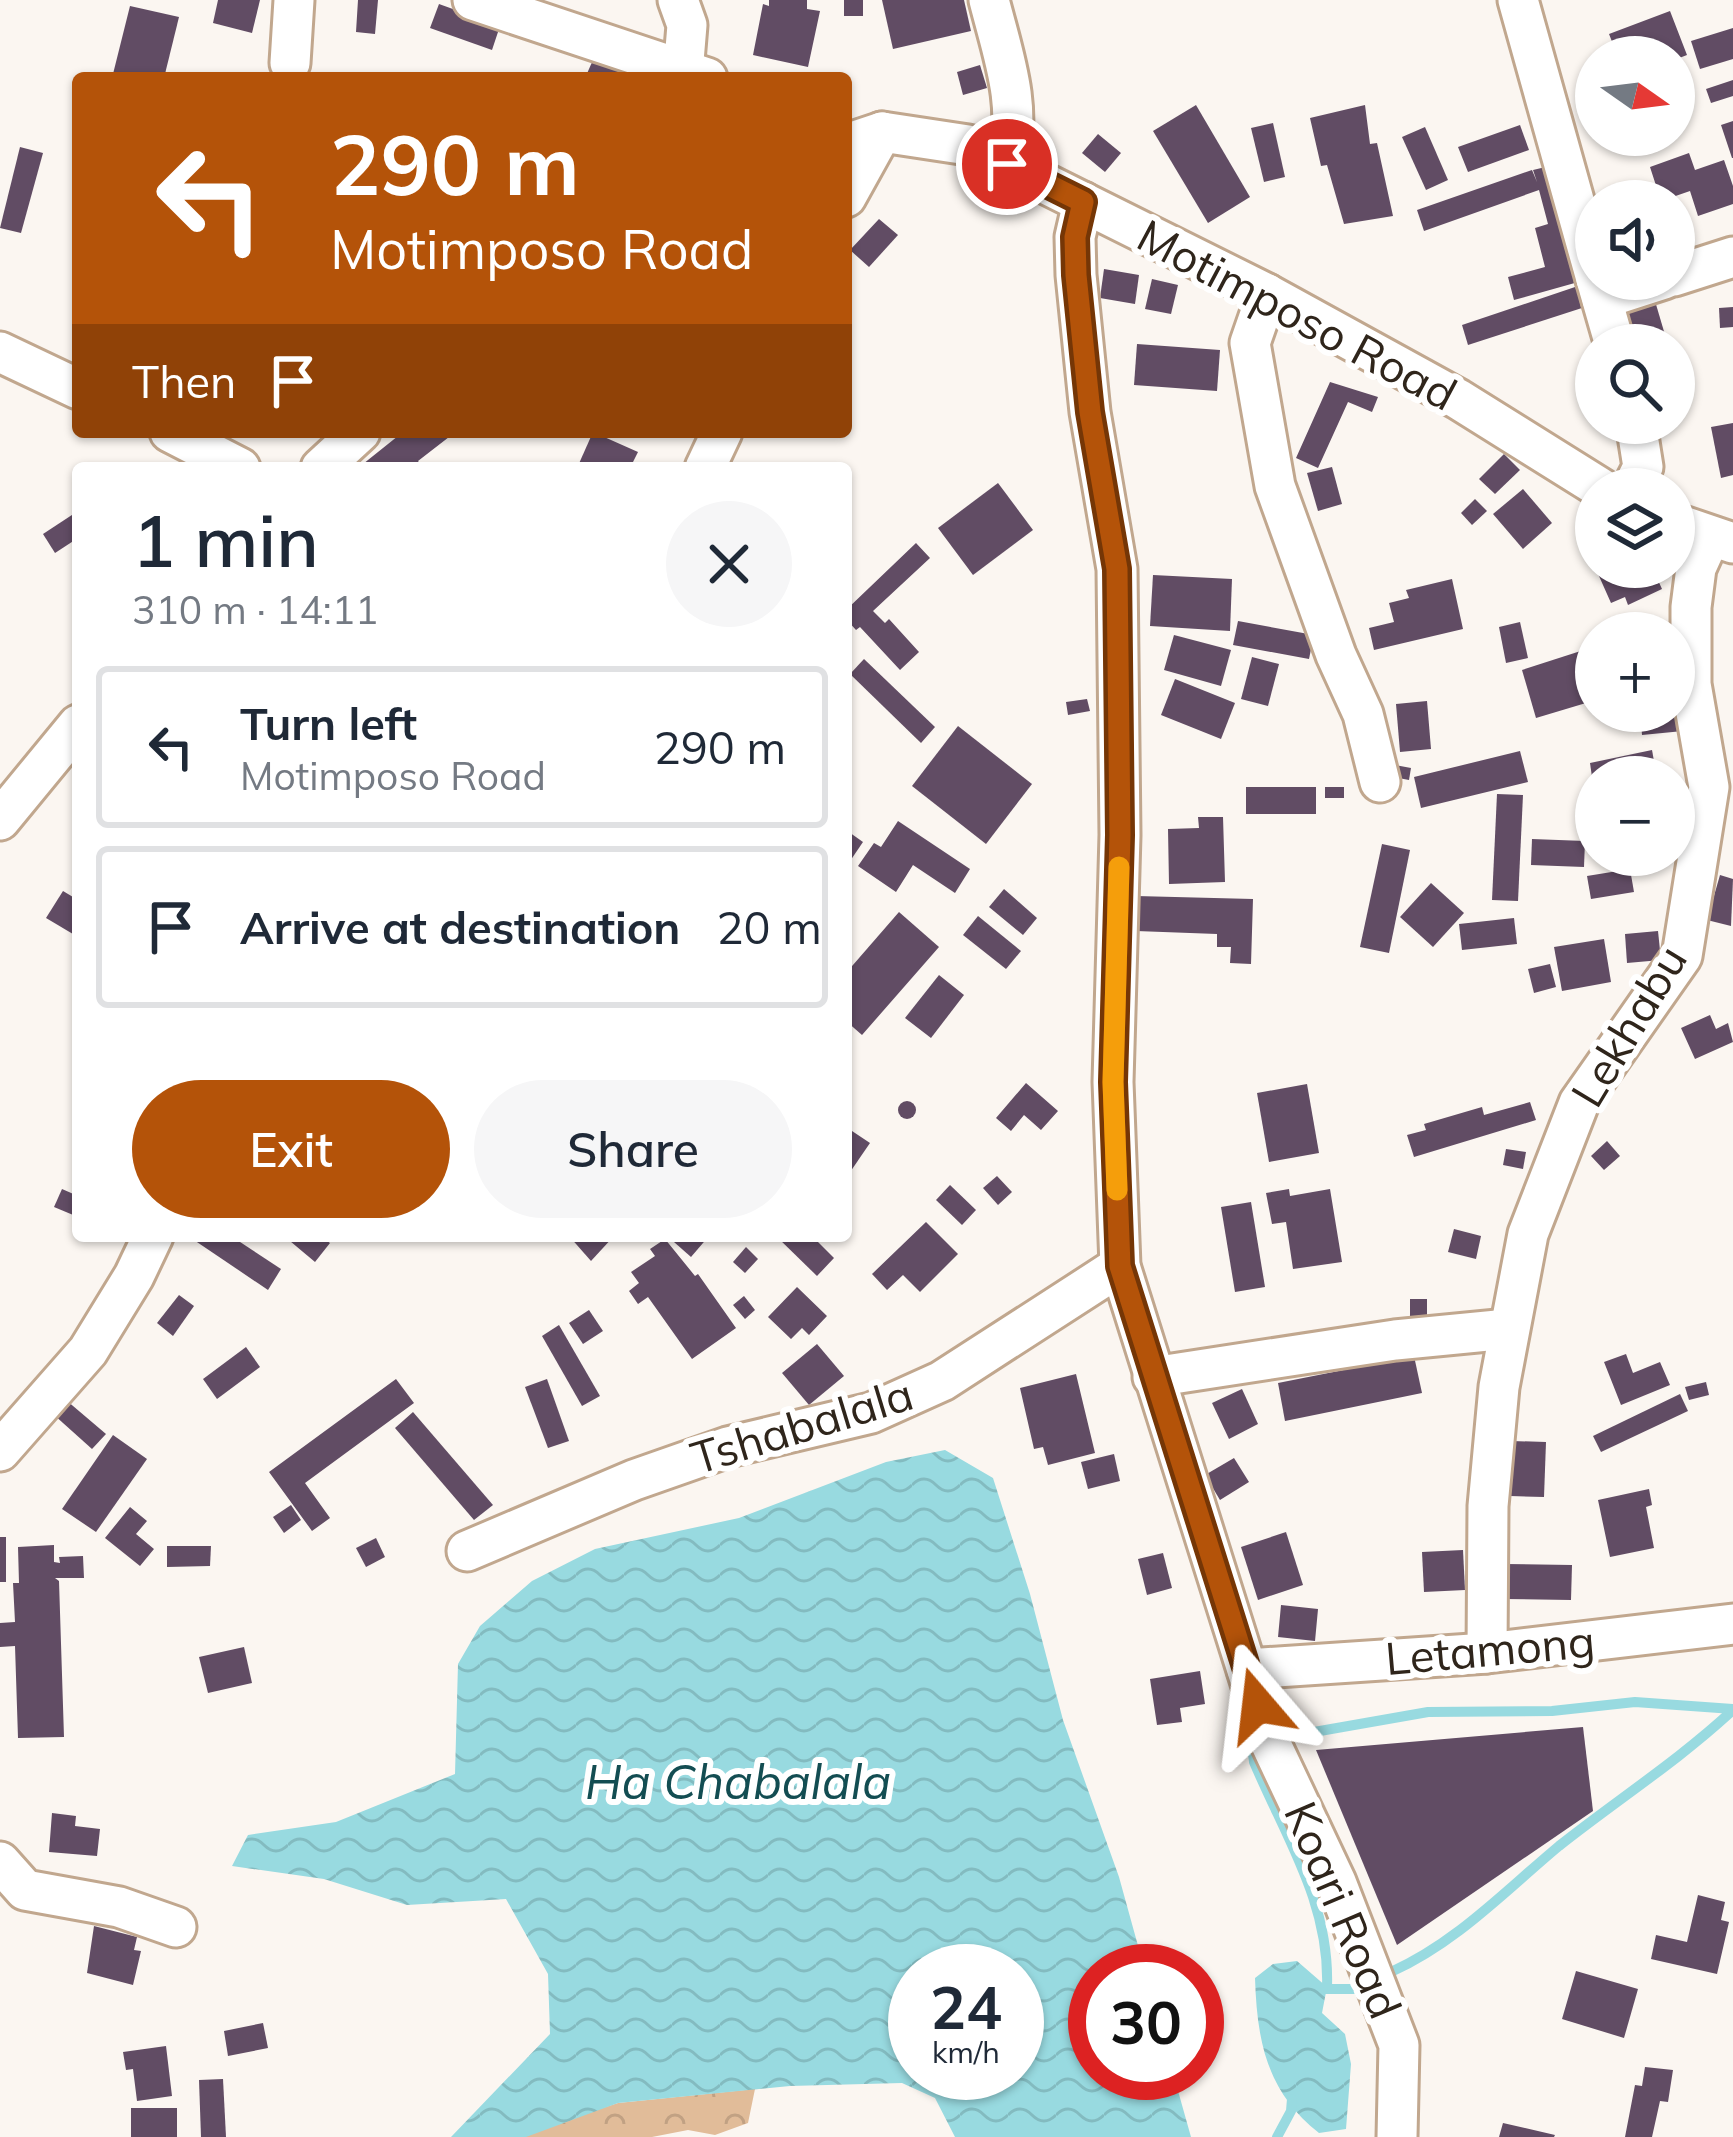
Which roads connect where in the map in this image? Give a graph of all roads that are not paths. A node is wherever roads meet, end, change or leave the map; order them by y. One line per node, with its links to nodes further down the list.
1 (294, 0): 6 (street)
2 (473, 0): 7 (street)
3 (678, 0): 8 (street)
4 (989, 0): 10 (street)
5 (1518, 0): 12 (street)
6 (290, 63)
7 (686, 72)
8 (695, 72)
9 (857, 136): 10 (street, Motimposo Road)
10 (1007, 164): 11 (street, Motimposo Road)
11 (1083, 202): 15 (street, Motimposo Road); 28 (street, Koari Road)
12 (1575, 204)
13 (1733, 257): 14 (street)
14 (1695, 269)
15 (1267, 294): 22 (street, Motimposo Road); 25 (street)
16 (0, 352): 17 (street)
17 (72, 385)
18 (182, 438): 20 (street)
19 (354, 438): 21 (street)
20 (228, 462)
21 (328, 462)
22 (1575, 472)
23 (1706, 534): 29 (street, Lekhabu)
24 (72, 732): 26 (street)
25 (1380, 782)
26 (0, 820)
27 (150, 1242): 31 (street)
28 (1120, 1266): 30 (street, Koari Road); 32 (street, Tshabalala)
29 (1508, 1329): 30 (street); 34 (street, Lekhabu)
30 (1153, 1377): 35 (street, Koari Road)
31 (0, 1451)
32 (467, 1551)
33 (1733, 1624): 34 (street, Letamong)
34 (1487, 1654): 35 (street, Letamong)
35 (1247, 1669): 38 (street, Koari Road)
36 (0, 1862): 37 (street)
37 (176, 1927)
38 (1397, 2137)

